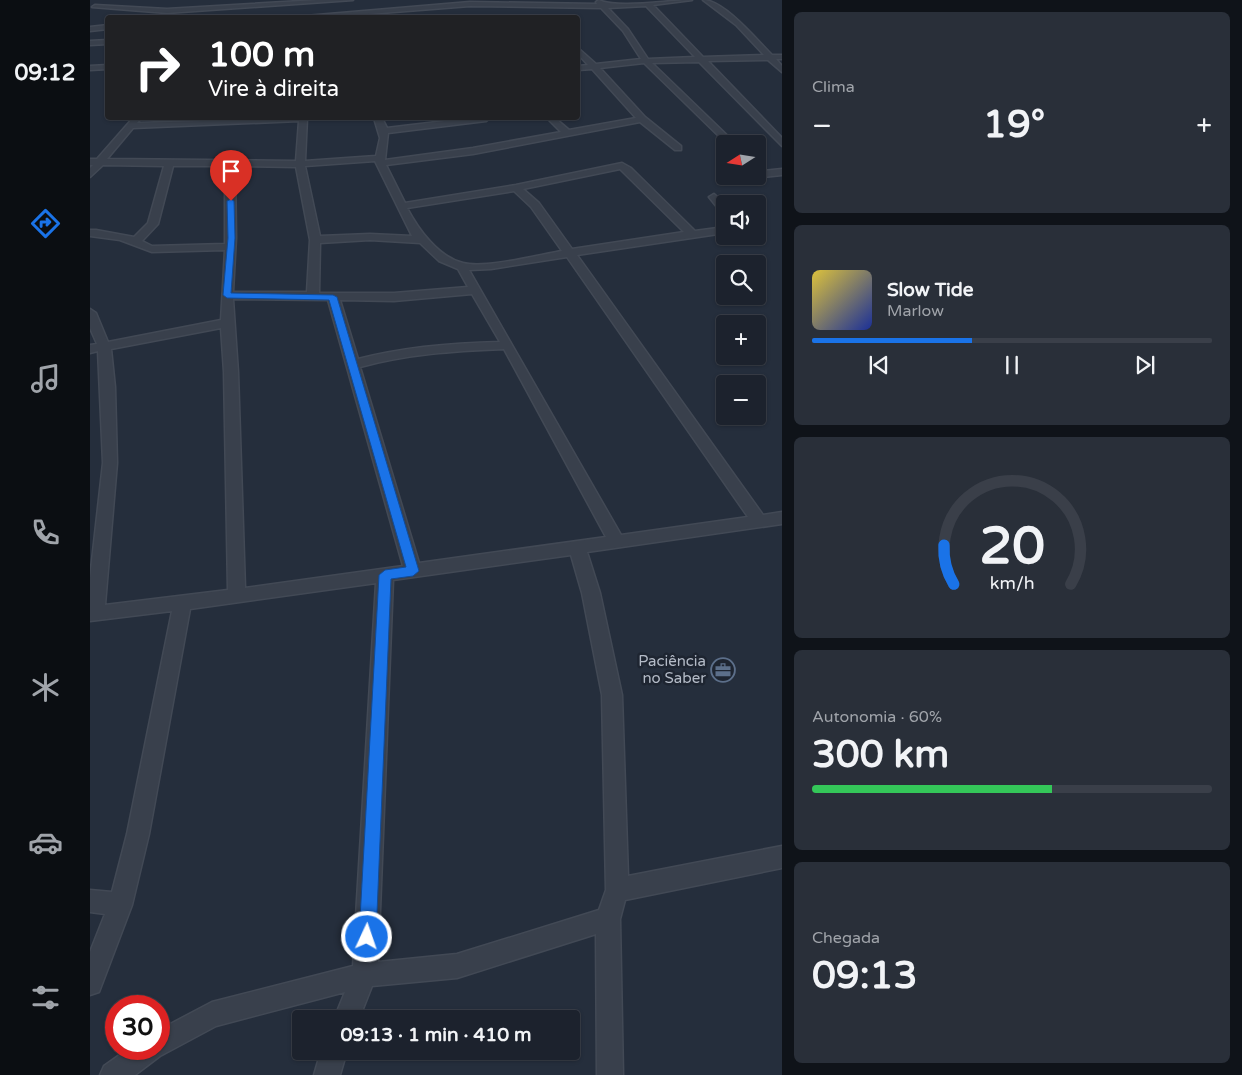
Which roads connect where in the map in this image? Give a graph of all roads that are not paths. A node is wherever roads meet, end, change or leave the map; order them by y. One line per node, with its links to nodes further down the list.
1 (101, 0): 19 (street)
2 (223, 0): 17 (street)
3 (350, 0): 9 (street)
4 (426, 0): 18 (street)
5 (485, 0): 13 (street)
6 (683, 0): 7 (street); 15 (street)
7 (689, 0)
8 (706, 0): 30 (street)
9 (307, 2): 16 (street); 23 (street)
10 (456, 2): 13 (street); 18 (street)
11 (510, 2): 13 (street); 14 (street)
12 (600, 3): 14 (street); 15 (street); 33 (street)
13 (470, 4)
14 (529, 4): 20 (street)
15 (648, 4): 32 (street)
16 (277, 6): 17 (street); 22 (street)
17 (215, 8): 19 (street)
18 (442, 9): 21 (street)
19 (92, 10)
20 (536, 11)
21 (381, 14): 24 (street)
22 (289, 15)
23 (310, 15)
24 (359, 15)
25 (105, 27): 26 (street)
26 (90, 28)
27 (105, 42): 28 (street)
28 (90, 43)
29 (580, 52): 34 (street)
30 (768, 57): 31 (street); 32 (street); 38 (street)
31 (782, 57)
32 (700, 60): 33 (street); 50 (street)
33 (646, 61): 34 (street); 49 (street)
34 (595, 66): 37 (street); 39 (street)
35 (105, 67): 36 (street)
36 (90, 68)
37 (580, 68)
38 (782, 70)
39 (642, 119): 48 (street); 51 (street)
40 (136, 120): 46 (street)
41 (260, 120): 46 (street)
42 (303, 120): 56 (street)
43 (379, 120): 47 (street)
44 (470, 120): 47 (street)
45 (553, 120): 48 (street)
46 (130, 126): 53 (street)
47 (384, 131): 52 (street)
48 (568, 134): 52 (street)
49 (723, 135)
50 (782, 143)
51 (678, 148)
52 (380, 161): 56 (street); 63 (street)
53 (95, 162): 54 (street); 59 (street)
54 (169, 163): 55 (street); 68 (street)
55 (230, 164): 56 (street); 70 (street)
56 (300, 164): 67 (street)
57 (766, 172): 58 (street)
58 (782, 172)
59 (90, 174)
60 (516, 188): 63 (street); 66 (street); 71 (street)
61 (714, 197): 62 (street)
62 (716, 199)
63 (403, 206): 69 (street)
64 (716, 231): 66 (street)
65 (90, 233): 68 (street)
66 (693, 235): 71 (street)
67 (315, 240): 69 (street); 75 (street)
68 (136, 241): 70 (street)
69 (426, 242): 72 (street)
70 (230, 247): 74 (street)
71 (569, 252): 72 (street); 83 (street)
72 (462, 267): 73 (street)
73 (474, 290): 76 (street); 79 (street)
74 (227, 295): 75 (street); 78 (street)
75 (313, 297): 76 (street)
76 (333, 297): 81 (street)
77 (90, 312): 80 (street)
78 (227, 323): 80 (street); 88 (street)
79 (508, 345): 81 (street); 84 (street)
80 (97, 348): 90 (street)
81 (352, 365): 86 (street)
82 (782, 518): 83 (street)
83 (759, 521): 84 (street)
84 (617, 542): 85 (street)
85 (577, 547): 86 (street); 92 (street)
86 (413, 571): 87 (street)
87 (385, 575): 88 (street); 96 (street)
88 (237, 596): 89 (street)
89 (182, 603): 90 (street); 94 (street)
90 (92, 614)
91 (782, 857): 92 (street)
92 (617, 890): 95 (street)
93 (90, 901): 94 (street)
94 (120, 905): 97 (street)
95 (608, 920): 96 (street); 104 (street)
96 (365, 975): 98 (street); 99 (street)
97 (90, 983)
98 (350, 1010)
99 (170, 1038)
100 (134, 1060): 102 (street)
101 (331, 1060): 103 (street)
102 (113, 1075)
103 (326, 1075)
104 (610, 1075)

